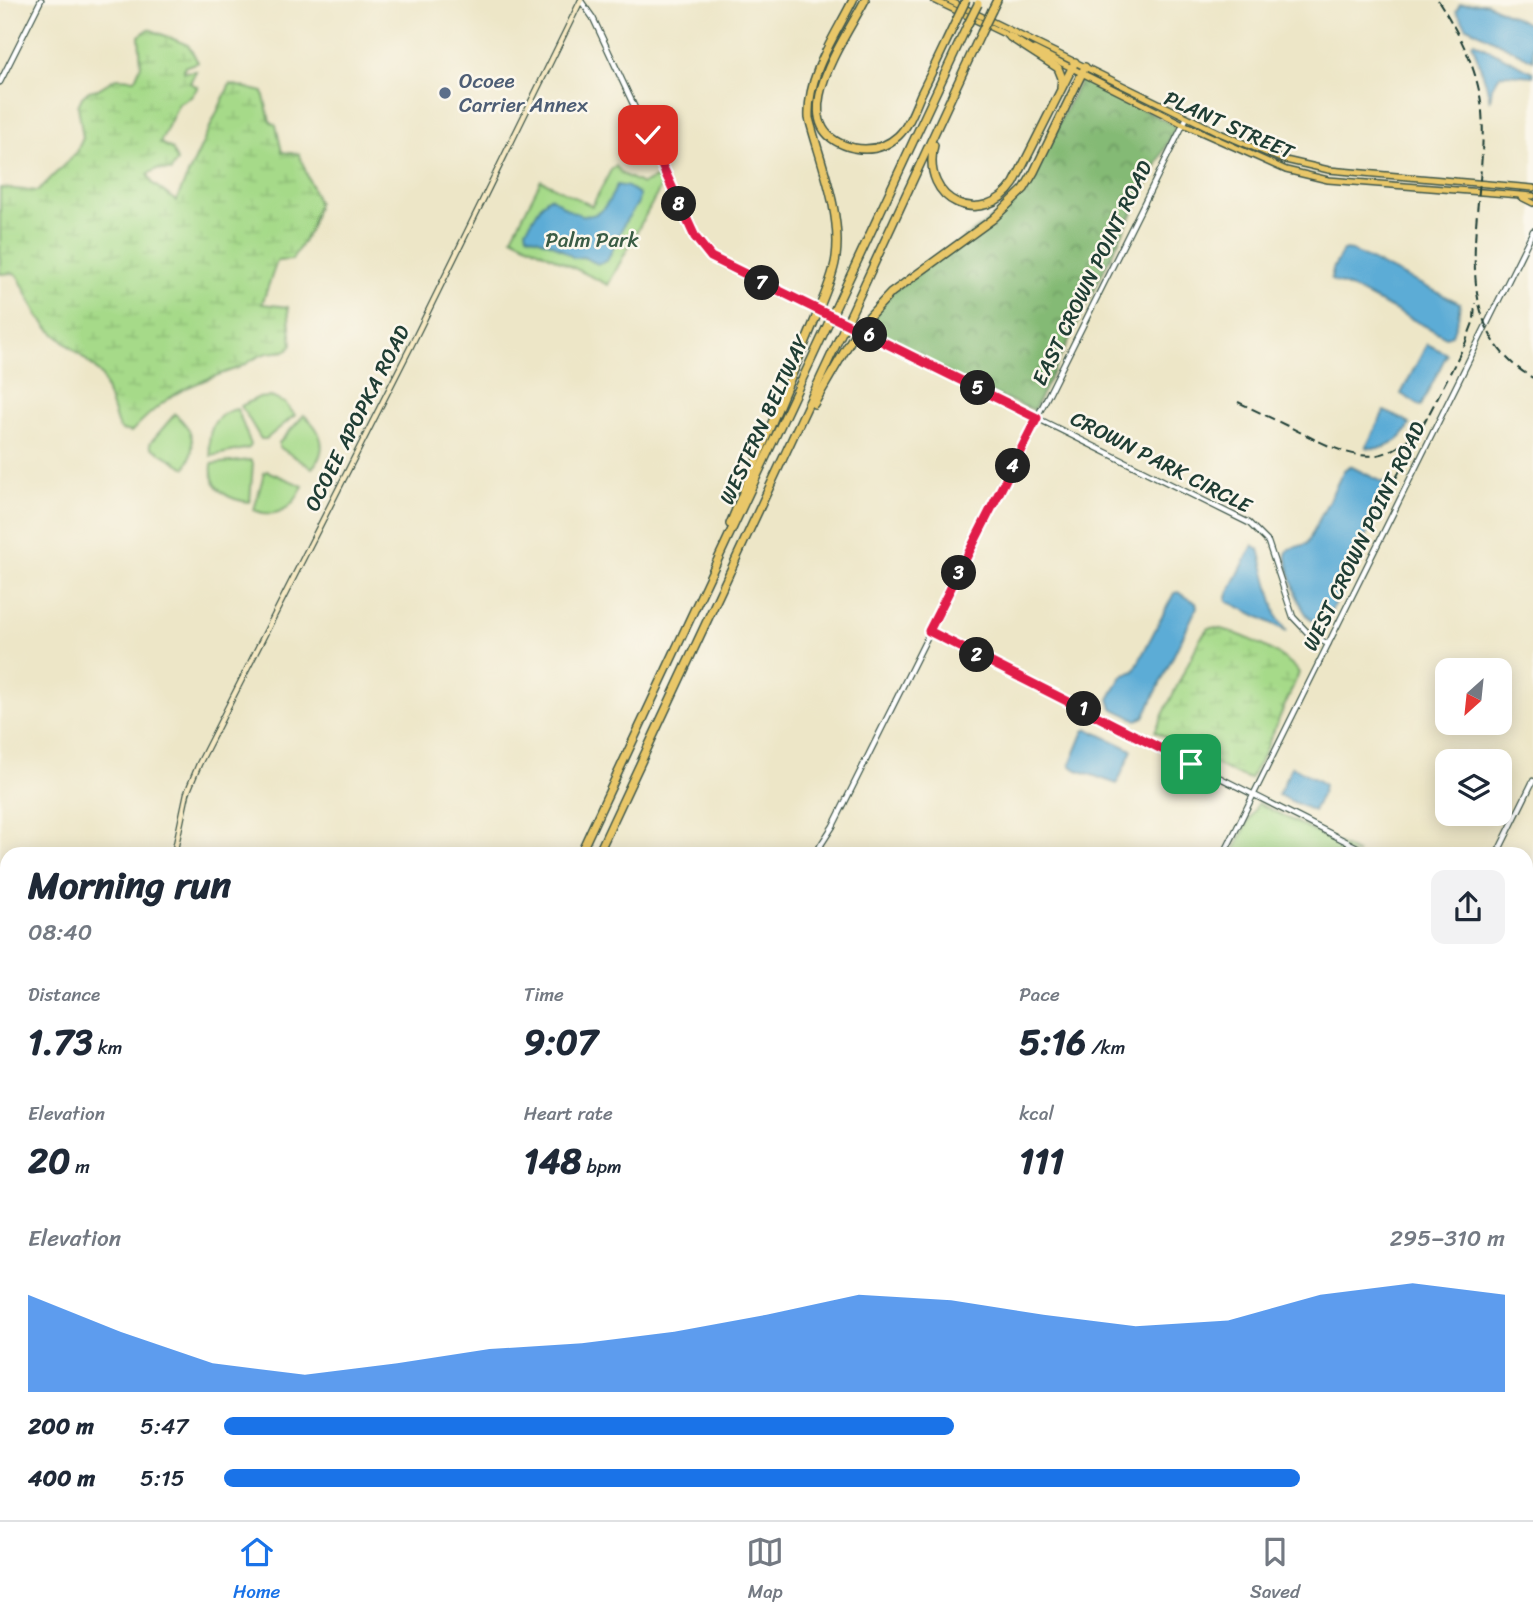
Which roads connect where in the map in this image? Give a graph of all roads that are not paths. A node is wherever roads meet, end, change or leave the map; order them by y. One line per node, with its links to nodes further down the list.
1 (41, 0): 14 (street)
2 (581, 0): 28 (street, CROWN PARK CIRCLE); 35 (main road, OCOEE APOPKA ROAD)
3 (853, 0): 30 (highway, bridge)
4 (865, 0): 7 (highway, bridge)
5 (934, 0): 10 (main road)
6 (948, 0): 10 (main road)
7 (966, 0)
8 (997, 0): 17 (highway, WESTERN BELTWAY, bridge)
9 (979, 2): 30 (highway, WESTERN BELTWAY, bridge)
10 (987, 22): 11 (main road, PLANT STREET); 12 (main road)
11 (1010, 37): 12 (main road, PLANT STREET); 15 (highway)
12 (1074, 65): 13 (main road, PLANT STREET); 15 (highway)
13 (1083, 69): 16 (main road, PLANT STREET); 18 (main road, PLANT STREET); 29 (highway, bridge)
14 (0, 82)
15 (1059, 95): 17 (highway)
16 (1187, 117): 18 (street, EAST CROWN POINT ROAD); 19 (main road, PLANT STREET)
17 (940, 124): 29 (highway, WESTERN BELTWAY, bridge)
18 (1183, 124): 21 (main road, PLANT STREET); 28 (street, EAST CROWN POINT ROAD)
19 (1425, 179): 20 (main road, PLANT STREET); 21 (main road)
20 (1443, 180): 22 (main road); 23 (main road, PLANT STREET)
21 (1413, 187): 22 (main road, PLANT STREET)
22 (1432, 188): 24 (main road, PLANT STREET)
23 (1533, 188)
24 (1512, 194): 25 (main road, PLANT STREET); 26 (main road)
25 (1533, 196)
26 (1533, 203)
27 (1533, 231): 32 (street, WEST CROWN POINT ROAD)
28 (1037, 418): 31 (street, EAST CROWN POINT ROAD); 32 (street, CROWN PARK CIRCLE)
29 (778, 469): 37 (highway, WESTERN BELTWAY)
30 (689, 622): 36 (highway, WESTERN BELTWAY)
31 (929, 631): 34 (street); 38 (street, EAST CROWN POINT ROAD)
32 (1328, 644): 34 (street, WEST CROWN POINT ROAD)
33 (1533, 781): 41 (street)
34 (1254, 796): 39 (street, WEST CROWN POINT ROAD); 40 (street)
35 (175, 847)
36 (583, 847)
37 (601, 847)
38 (819, 847)
39 (1228, 847)
40 (1357, 847)
41 (1500, 847)

